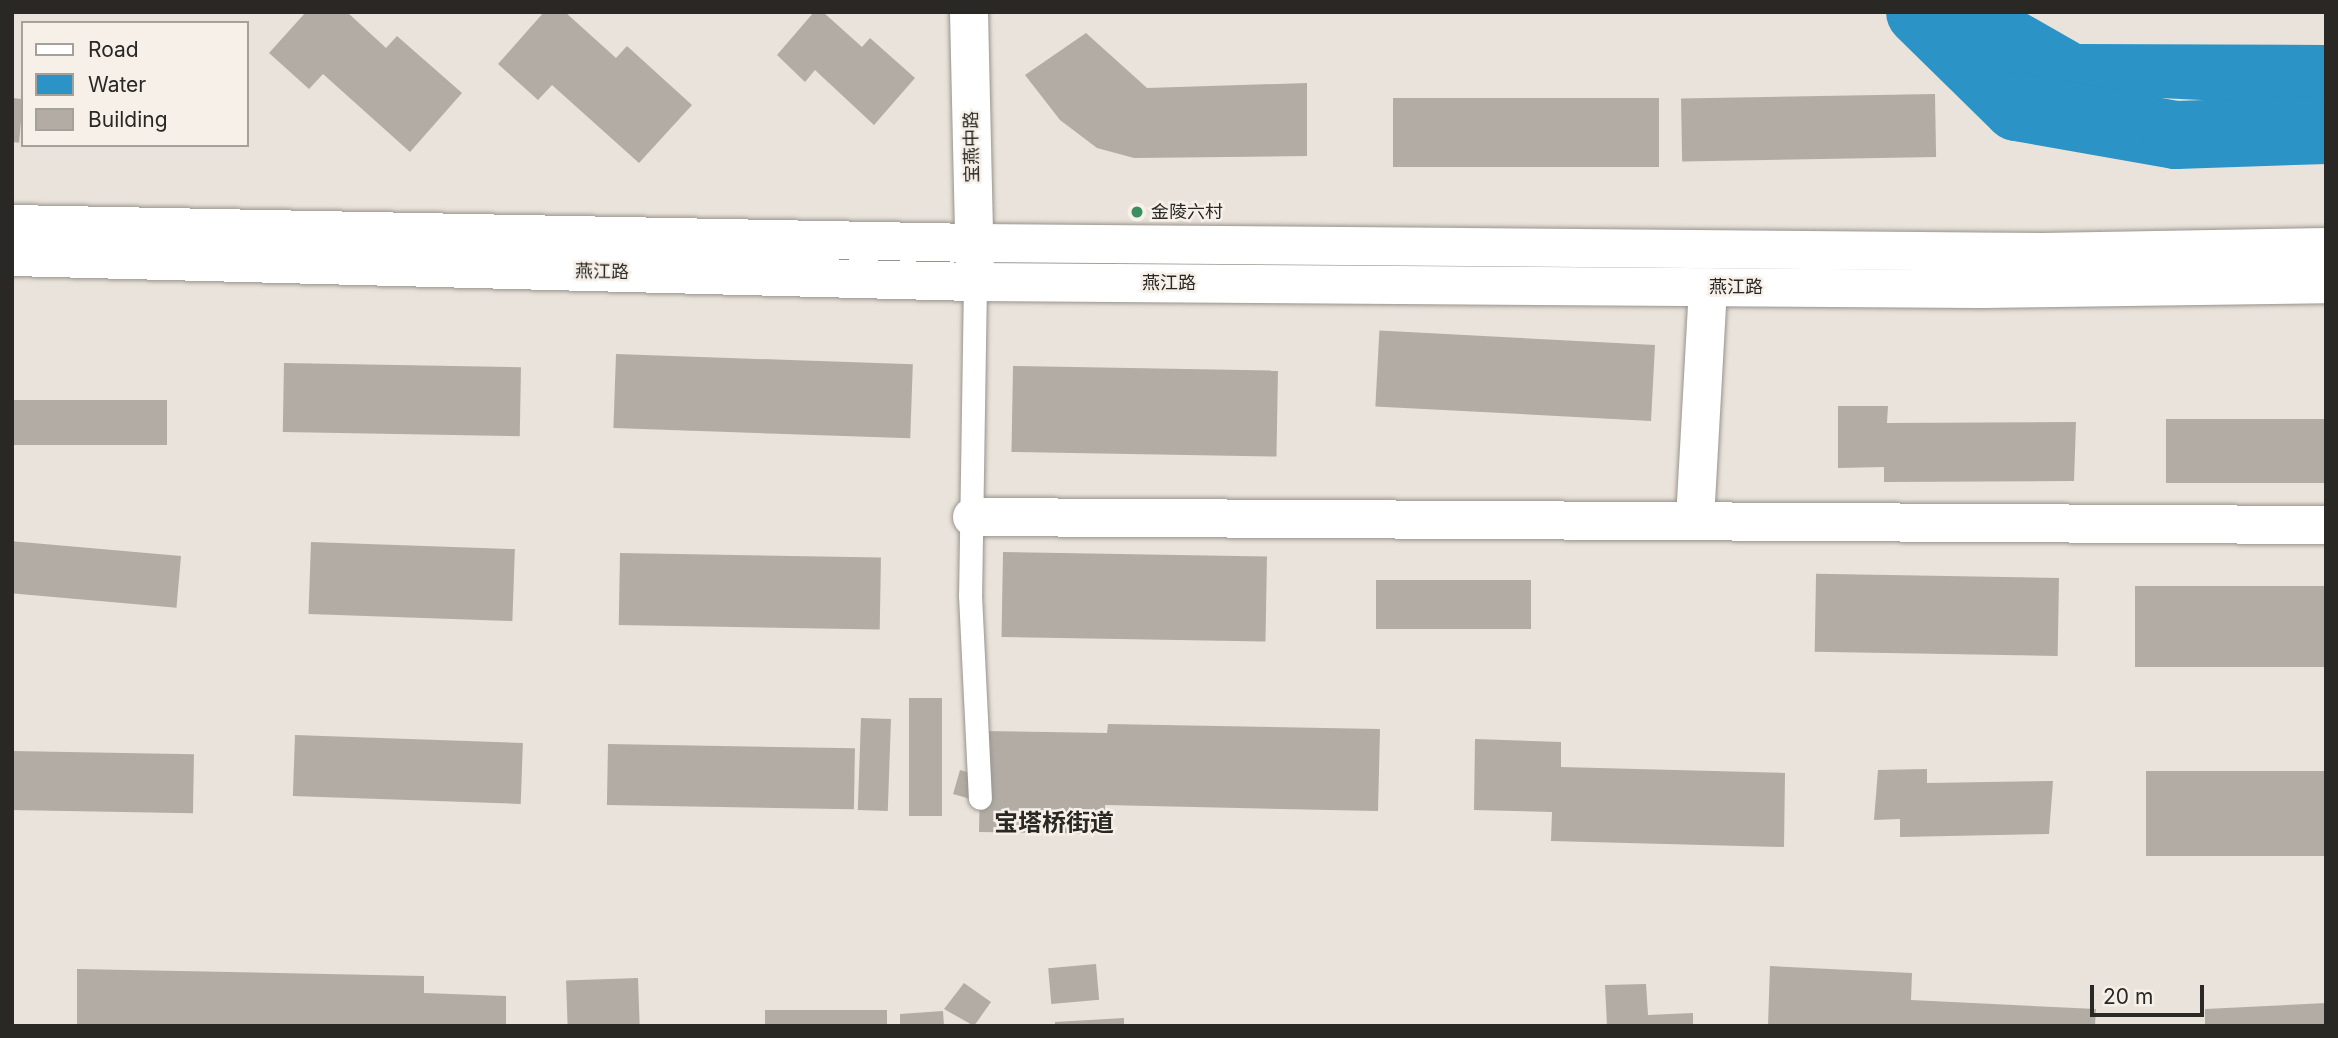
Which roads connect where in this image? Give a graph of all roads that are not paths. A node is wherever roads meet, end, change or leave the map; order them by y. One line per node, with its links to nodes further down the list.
1 (969, 12): 3 (main road, 宝燕中路)
2 (12, 224): 3 (main road)
3 (974, 243): 4 (main road); 6 (main road, 宝燕中路)
4 (2326, 247)
5 (12, 257): 6 (main road, 燕江路)
6 (975, 282): 8 (main road, 燕江路); 9 (lane)
7 (2326, 284): 8 (main road, 燕江路)
8 (1708, 287): 10 (main road)
9 (972, 517): 10 (main road); 12 (lane)
10 (1695, 520): 11 (main road)
11 (2326, 525)
12 (980, 797)

